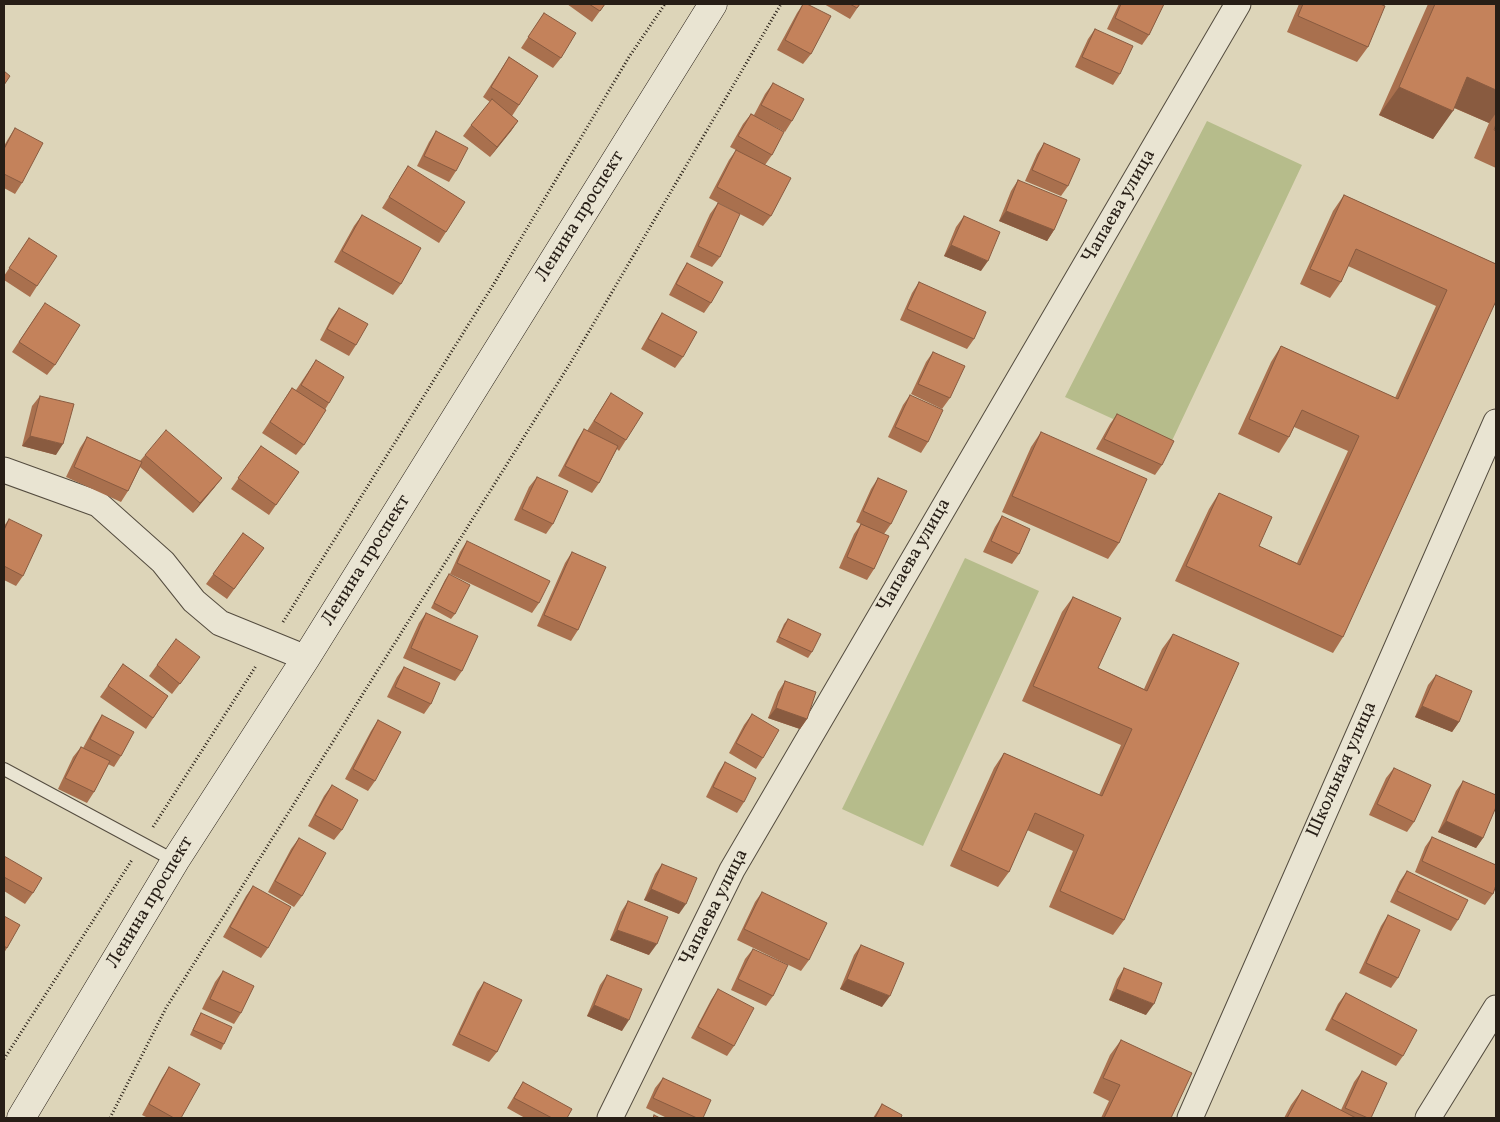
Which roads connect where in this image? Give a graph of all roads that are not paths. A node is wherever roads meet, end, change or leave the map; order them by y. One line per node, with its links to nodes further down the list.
1 (712, 4): 5 (main road, Ленина проспект)
2 (1238, 4): 10 (street, Чапаева улица)
3 (1496, 422): 11 (street, Школьная улица)
4 (4, 470): 5 (street)
5 (306, 658): 7 (main road, Ленина проспект)
6 (4, 769): 7 (lane)
7 (175, 861): 9 (main road, Ленина проспект)
8 (1496, 1008): 12 (street)
9 (21, 1118)
10 (610, 1118)
11 (1190, 1118)
12 (1428, 1118)

